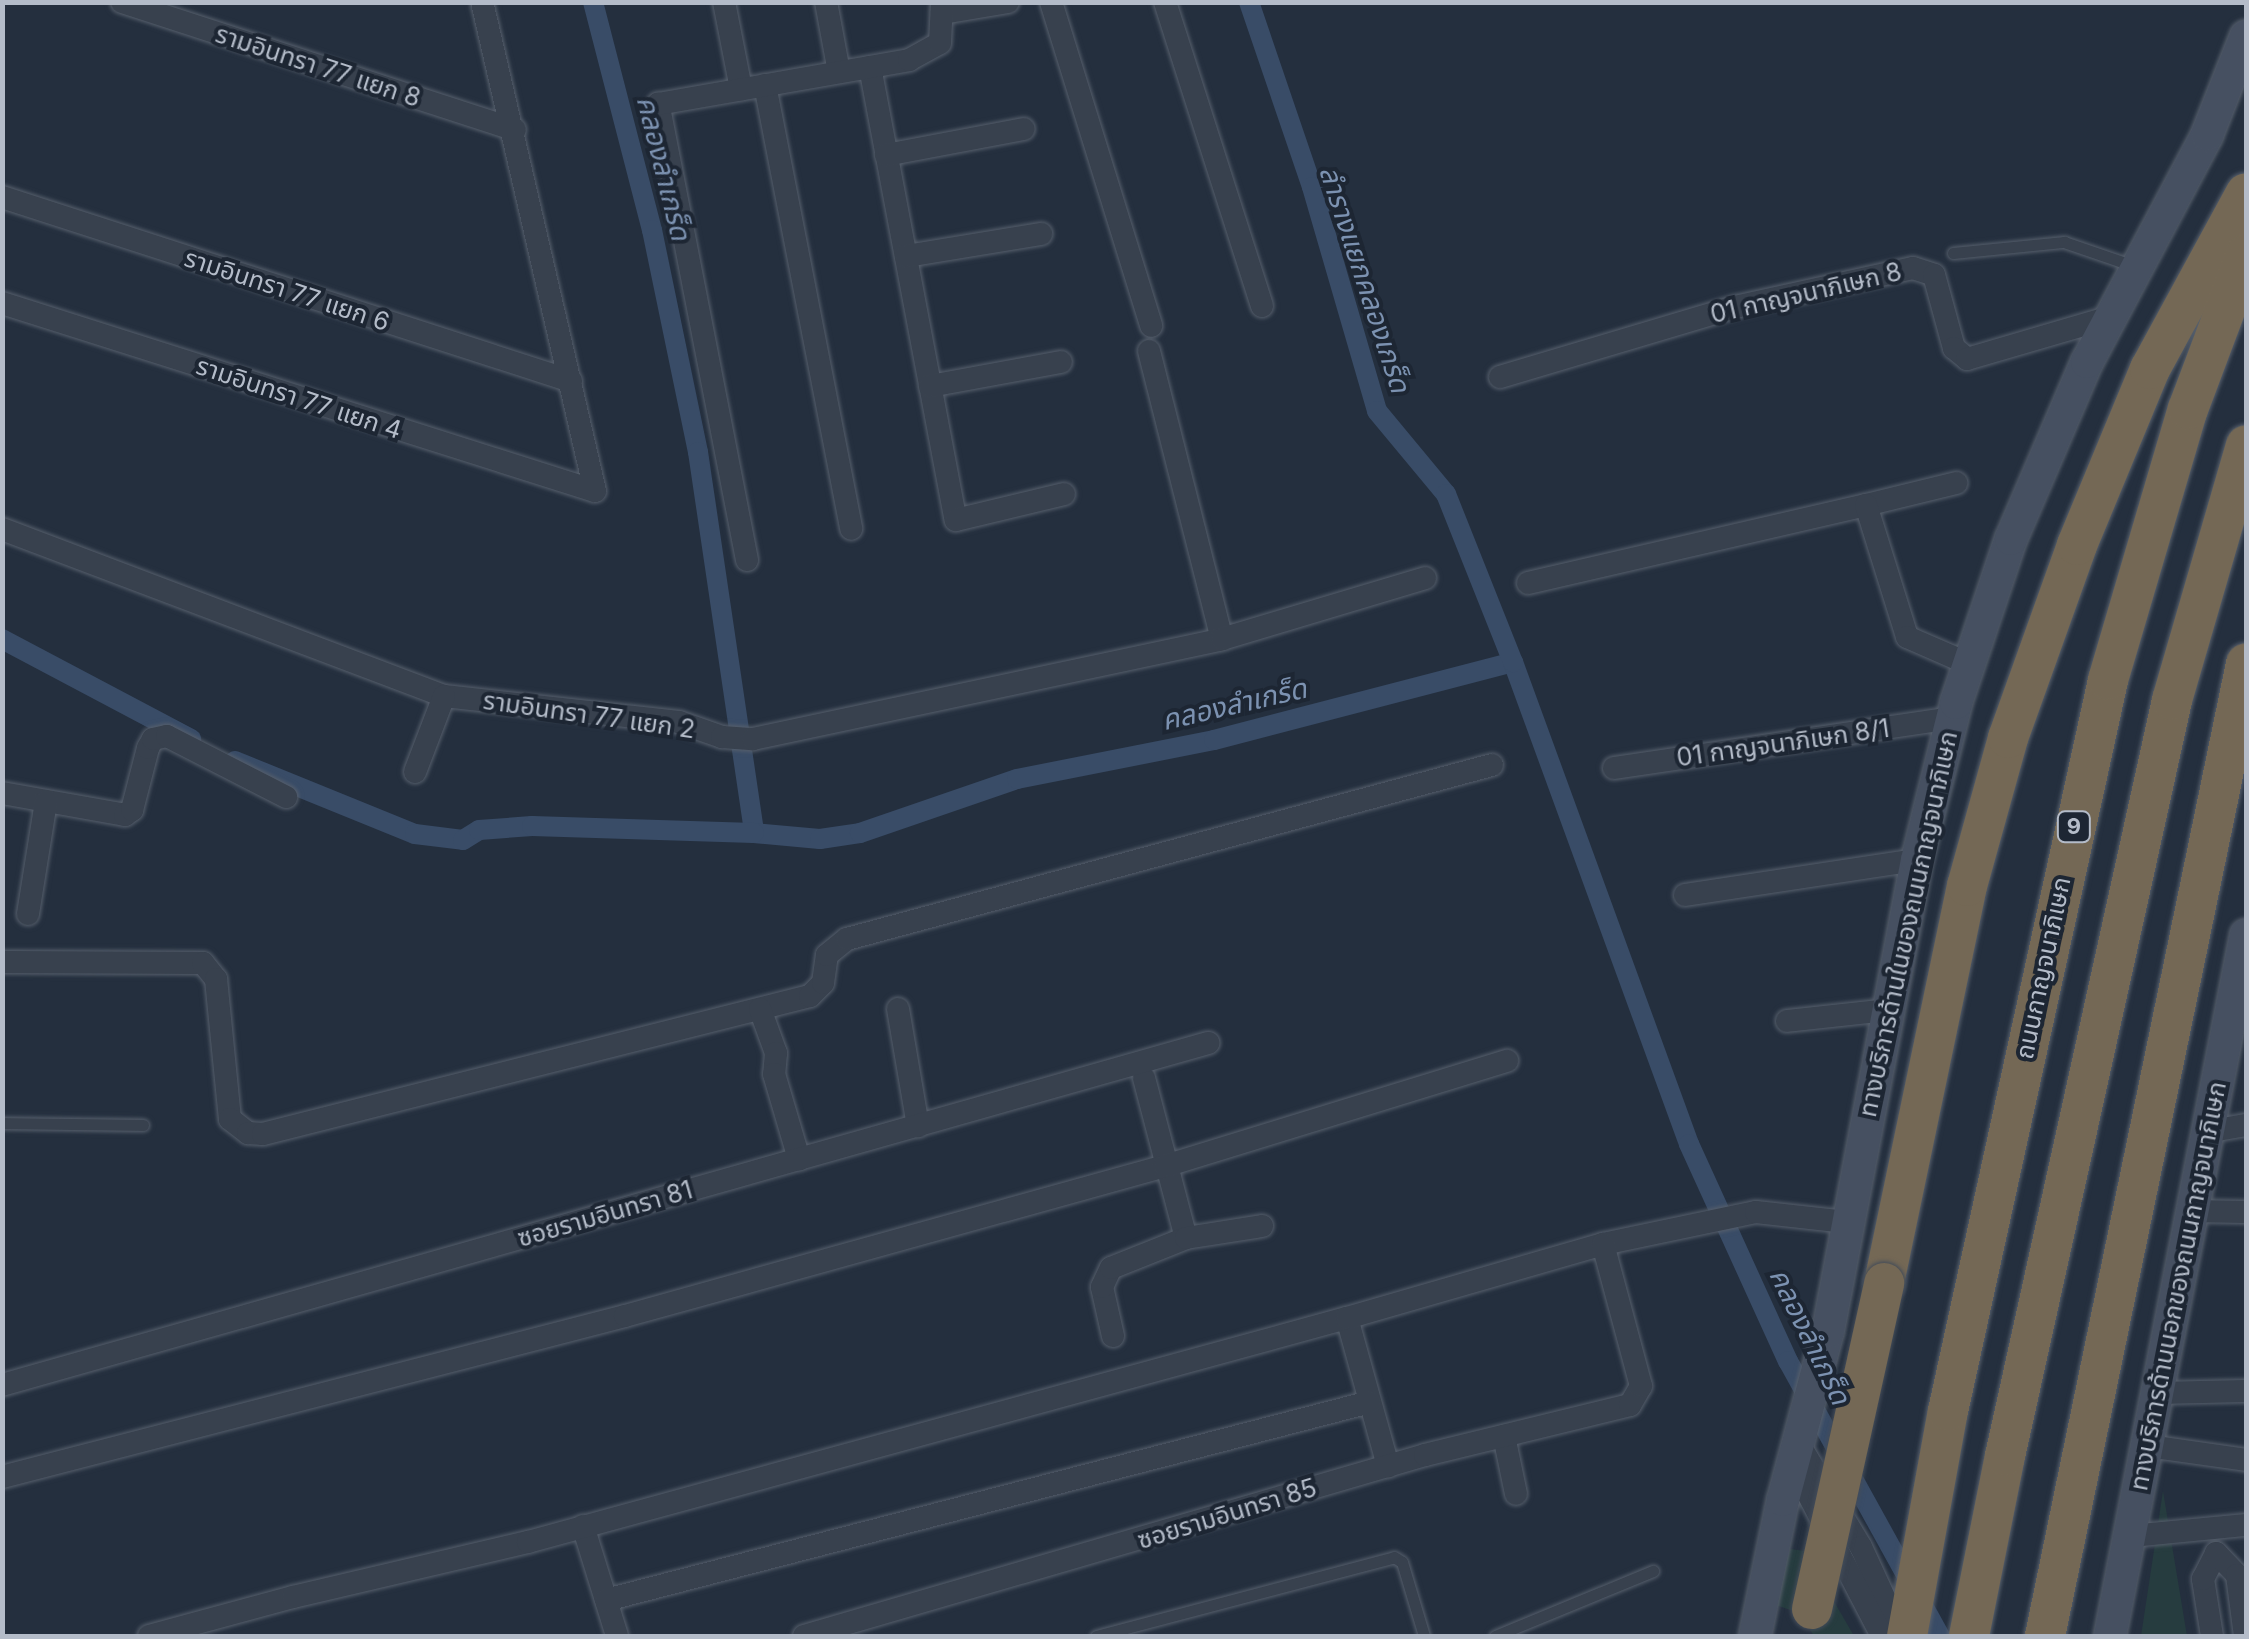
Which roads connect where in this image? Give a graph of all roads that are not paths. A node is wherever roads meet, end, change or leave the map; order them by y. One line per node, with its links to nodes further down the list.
1 (122, 2): 16 (street, รามอินทรา 77 แยก 8)
2 (482, 2): 16 (street)
3 (724, 2): 14 (street)
4 (826, 2): 11 (street)
5 (1008, 2): 8 (street)
6 (1051, 2): 29 (street)
7 (1165, 2): 27 (street)
8 (942, 8): 10 (street)
9 (2246, 36): 17 (main road, ทางบริการด้านในของถนนกาญจนาภิเษก)
10 (870, 67): 11 (street); 18 (street)
11 (839, 72): 12 (street)
12 (765, 84): 14 (street); 40 (street)
13 (2246, 88): 17 (main road, ทางบริการด้านในของถนนกาญจนาภิเษก)
14 (741, 89): 41 (street)
15 (1024, 129): 18 (street)
16 (515, 130): 33 (street)
17 (2207, 135): 25 (main road, ทางบริการด้านในของถนนกาญจนาภิเษก)
18 (886, 155): 24 (street)
19 (2246, 194): 100 (highway, bridge)
20 (2, 197): 33 (street, รามอินทรา 77 แยก 6)
21 (1041, 234): 24 (street)
22 (1952, 253): 25 (lane)
23 (2246, 255): 111 (highway, ถนนกาญจนาภิเษก / 9)
24 (906, 256): 34 (street)
25 (2134, 266): 28 (main road, ทางบริการด้านในของถนนกาญจนาภิเษก)
26 (2, 303): 33 (street, รามอินทรา 77 แยก 4)
27 (1262, 306)
28 (2111, 317): 32 (street, 01 กาญจนาภิเษก 8); 45 (main road, ทางบริการด้านในของถนนกาญจนาภิเษก)
29 (1151, 326)
30 (1150, 351): 44 (street)
31 (1062, 362): 34 (street)
32 (1500, 376)
33 (571, 382)
34 (930, 386): 37 (street)
35 (2246, 446): 112 (highway)
36 (1956, 483): 38 (street)
37 (1064, 494)
38 (1866, 505): 43 (street); 45 (street)
39 (2, 529): 47 (street, รามอินทรา 77 แยก 2)
40 (851, 529)
41 (747, 560)
42 (1425, 578): 44 (street, รามอินทรา 77 แยก 2)
43 (1528, 583)
44 (1222, 639): 47 (street, รามอินทรา 77 แยก 2)
45 (1969, 664): 48 (main road, ทางบริการด้านในของถนนกาญจนาภิเษก)
46 (2246, 664): 101 (highway)
47 (444, 696): 51 (street)
48 (1952, 718): 50 (street, 01 กาญจนาภิเษก 8/1); 55 (main road, ทางบริการด้านในของถนนกาญจนาภิเษก)
49 (1492, 765): 60 (street)
50 (1614, 768)
51 (414, 772)
52 (2, 793): 54 (street)
53 (286, 797): 54 (street)
54 (46, 801): 57 (street)
55 (1917, 860): 56 (street); 62 (main road, ทางบริการด้านในของถนนกาญจนาภิเษก)
56 (1685, 895)
57 (28, 914)
58 (2246, 935): 71 (main road, ทางบริการด้านนอกของถนนกาญจนาภิเษก)
59 (2, 962): 60 (street)
60 (760, 1009): 72 (street)
61 (898, 1009): 69 (street)
62 (1889, 1010): 63 (street); 76 (main road, ทางบริการด้านในของถนนกาญจนาภิเษก)
63 (1787, 1021)
64 (1208, 1043): 69 (street, ซอยรามอินทรา 81)
65 (1507, 1061): 73 (street)
66 (1144, 1078): 73 (street)
67 (2, 1122): 68 (lane)
68 (143, 1126)
69 (918, 1126): 72 (street, ซอยรามอินทรา 81)
70 (2246, 1126): 71 (street)
71 (2206, 1132): 74 (main road, ทางบริการด้านนอกของถนนกาญจนาภิเษก)
72 (799, 1159): 82 (street, ซอยรามอินทรา 81)
73 (1164, 1166): 78 (street); 91 (street)
74 (2190, 1210): 75 (street); 84 (main road, ทางบริการด้านนอกของถนนกาญจนาภิเษก)
75 (2246, 1212)
76 (1846, 1222): 79 (street); 88 (main road, ทางบริการด้านในของถนนกาญจนาภิเษก)
77 (1262, 1226): 78 (street)
78 (1186, 1238): 81 (street)
79 (1603, 1244): 80 (street); 86 (street, ซอยรามอินทรา 85)
80 (1347, 1318): 85 (street); 93 (street)
81 (1112, 1336)
82 (2, 1384)
83 (2246, 1391): 84 (street)
84 (2158, 1393): 87 (main road, ทางบริการด้านนอกของถนนกาญจนาภิเษก)
85 (1370, 1402): 90 (street); 99 (street)
86 (1504, 1436): 90 (street, ซอยรามอินทรา 85); 92 (street)
87 (2148, 1446): 89 (street); 96 (main road, ทางบริการด้านนอกของถนนกาญจนาภิเษก)
88 (1796, 1456): 109 (main road, ทางบริการด้านในของถนนกาญจนาภิเษก); 110 (street); 111 (street)
89 (2246, 1460)
90 (1388, 1466): 105 (street, ซอยรามอินทรา 85)
91 (2, 1477)
92 (1516, 1494)
93 (583, 1526): 99 (street); 103 (street)
94 (2246, 1526): 95 (street)
95 (2213, 1528): 96 (street); 97 (street)
96 (2131, 1536): 113 (main road, ทางบริการด้านนอกของถนนกาญจนาภิเษก)
97 (2216, 1553): 102 (street); 114 (street)
98 (1653, 1571): 108 (lane)
99 (606, 1600): 104 (street)
100 (1810, 1623)
101 (2048, 1623)
102 (2245, 1633): 114 (street)
103 (149, 1636)
104 (617, 1636)
105 (804, 1636)
106 (1096, 1636): 107 (lane)
107 (1424, 1636)
108 (1495, 1636)
109 (1755, 1636)
110 (1882, 1636)
111 (1904, 1636)
112 (1969, 1636)
113 (2110, 1636)
114 (2212, 1636)

